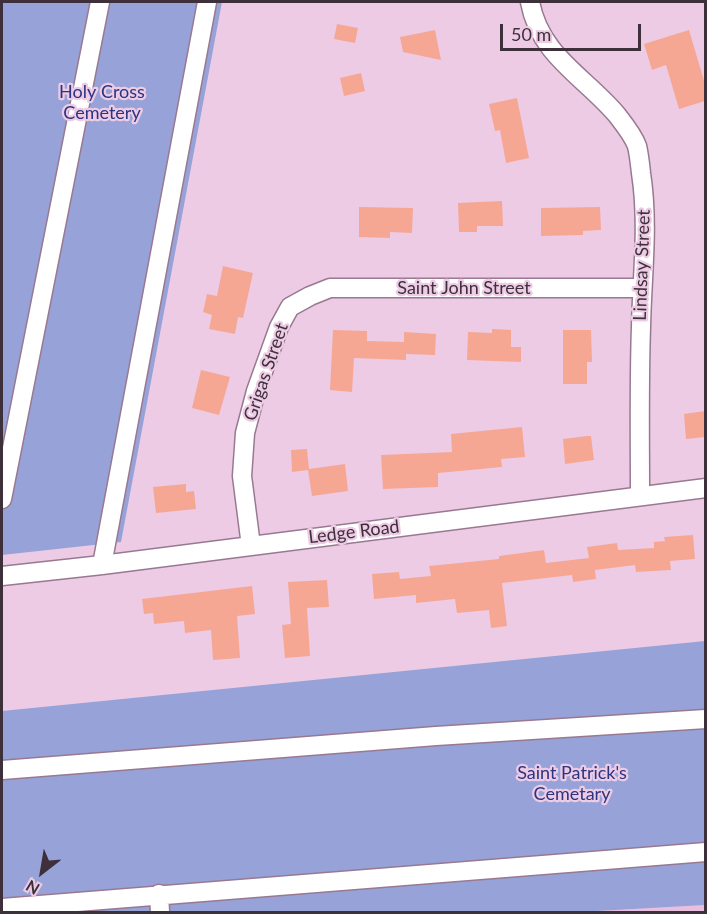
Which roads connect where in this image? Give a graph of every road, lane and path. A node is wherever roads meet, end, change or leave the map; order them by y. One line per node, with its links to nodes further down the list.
1 (100, 2): 8 (street)
2 (207, 2): 10 (street)
3 (530, 2): 4 (street, Lindsay Street)
4 (642, 288): 5 (street, Saint John Street); 7 (street, Lindsay Street)
5 (290, 308): 9 (street, Grigas Street)
6 (705, 488): 7 (street, Ledge Road)
7 (640, 496): 9 (street, Ledge Road)
8 (2, 499)
9 (252, 546): 10 (street, Ledge Road)
10 (102, 566): 11 (street, Ledge Road)
11 (2, 576)
12 (705, 719): 13 (street)
13 (2, 770)
14 (705, 852): 15 (street)
15 (159, 903): 16 (street)
16 (2, 908)

